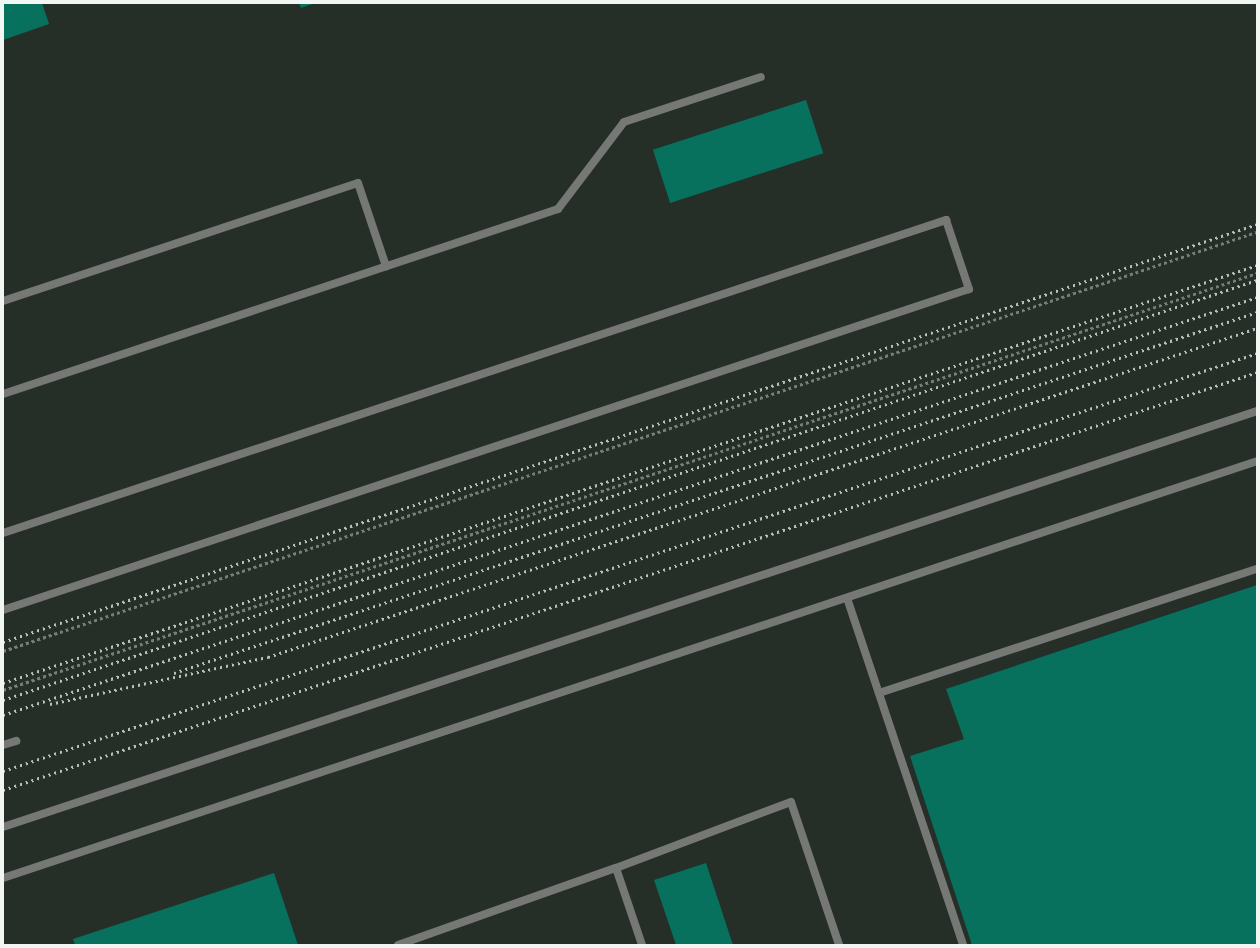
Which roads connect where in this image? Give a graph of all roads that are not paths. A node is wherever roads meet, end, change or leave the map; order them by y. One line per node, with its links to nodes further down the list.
1 (761, 77): 2 (lane)
2 (386, 266): 3 (lane); 4 (lane)
3 (3, 301)
4 (3, 394)
5 (1257, 411): 14 (lane)
6 (1257, 461): 9 (lane)
7 (3, 533): 10 (lane)
8 (1257, 569): 11 (lane)
9 (847, 598): 11 (lane); 16 (lane)
10 (3, 610)
11 (879, 693): 20 (lane)
12 (16, 741): 13 (lane)
13 (3, 745)
14 (3, 827)
15 (616, 868): 17 (lane); 18 (lane); 19 (lane)
16 (3, 878)
17 (398, 945)
18 (642, 945)
19 (839, 945)
20 (963, 945)

